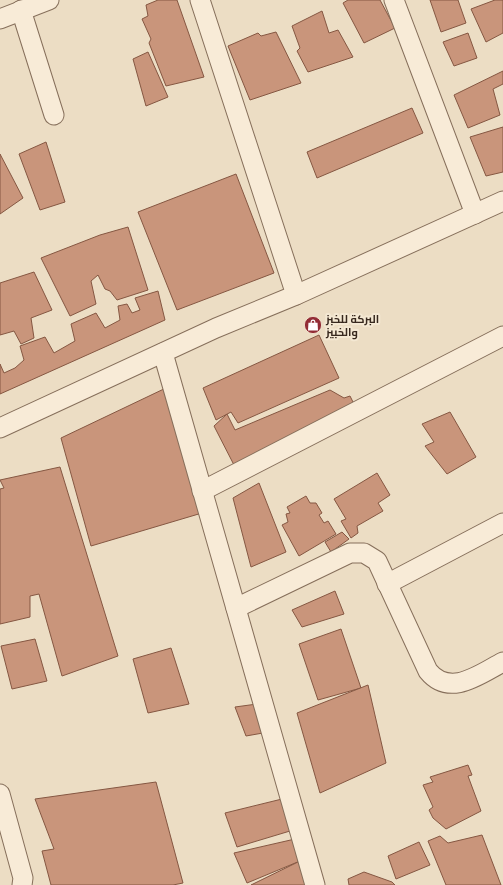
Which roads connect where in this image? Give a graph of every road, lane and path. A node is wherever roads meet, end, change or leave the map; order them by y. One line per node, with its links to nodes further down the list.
1 (49, 0): 4 (street)
2 (200, 0): 9 (street)
3 (394, 0): 8 (street)
4 (21, 10): 5 (street); 6 (street)
5 (0, 19)
6 (54, 115)
7 (503, 201): 8 (street)
8 (476, 214): 9 (street)
9 (296, 295): 11 (street)
10 (503, 336): 13 (street)
11 (163, 353): 12 (street); 13 (street)
12 (0, 428)
13 (202, 491): 16 (street)
14 (503, 523): 15 (street)
15 (388, 584): 16 (street); 17 (street)
16 (236, 608): 20 (street)
17 (503, 662)
18 (0, 794): 19 (street)
19 (22, 885)
20 (314, 885)

